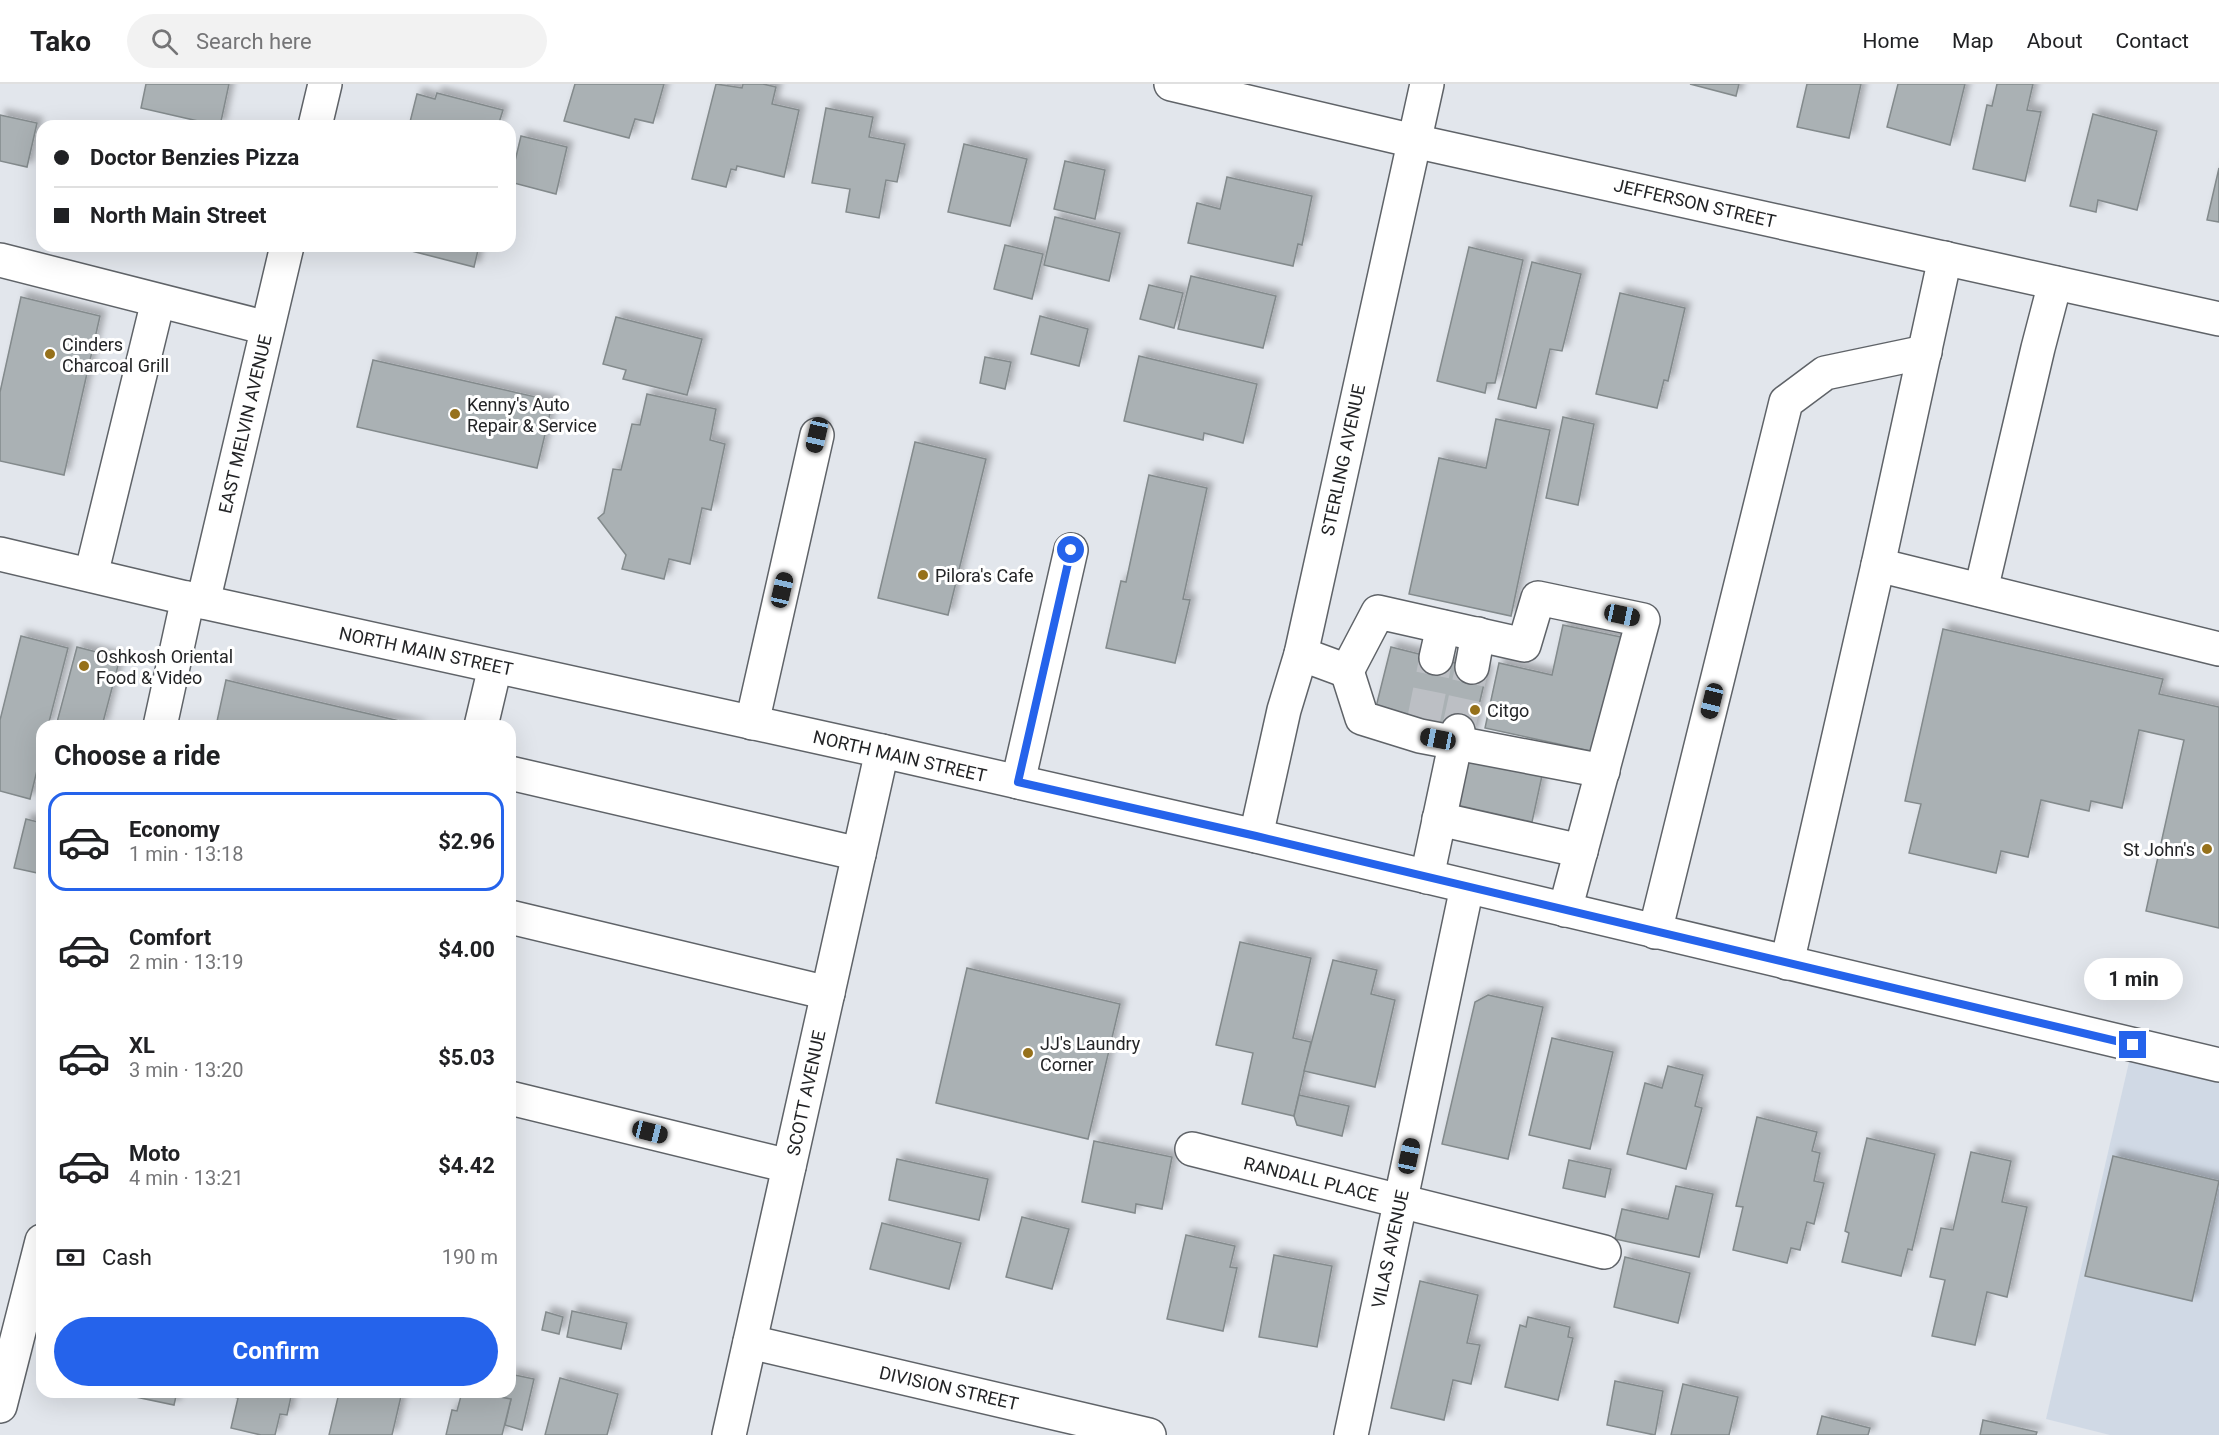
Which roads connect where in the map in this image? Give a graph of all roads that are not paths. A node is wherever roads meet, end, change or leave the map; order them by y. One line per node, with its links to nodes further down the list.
1 (325, 84): 4 (street)
2 (1171, 84): 5 (street, JEFFERSON STREET)
3 (1427, 84): 5 (street, STERLING AVENUE)
4 (316, 120)
5 (1414, 141): 7 (street, JEFFERSON STREET); 24 (street, STERLING AVENUE)
6 (286, 252): 12 (street, EAST MELVIN AVENUE)
7 (1945, 258): 9 (street, JEFFERSON STREET); 13 (street)
8 (0, 260): 10 (street)
9 (2055, 283): 11 (street, JEFFERSON STREET); 19 (street)
10 (158, 301): 12 (street); 18 (street)
11 (2219, 319)
12 (267, 328): 20 (street, EAST MELVIN AVENUE)
13 (1925, 352): 17 (street); 45 (street)
14 (817, 435): 31 (street)
15 (1071, 550): 36 (street)
16 (0, 554): 18 (street, NORTH MAIN STREET)
17 (1878, 565): 19 (street); 46 (street)
18 (91, 575): 20 (street, NORTH MAIN STREET)
19 (1981, 590): 23 (street)
20 (196, 600): 26 (street, NORTH MAIN STREET); 29 (street, EAST MELVIN AVENUE)
21 (1443, 627): 22 (street); 25 (street); 28 (street)
22 (1478, 634): 27 (street); 34 (street)
23 (2219, 649)
24 (1301, 654): 28 (street); 38 (street, STERLING AVENUE)
25 (1436, 658)
26 (495, 667): 30 (street); 31 (street, NORTH MAIN STREET)
27 (1472, 667)
28 (1347, 671): 32 (street)
29 (162, 720)
30 (482, 720)
31 (752, 723): 33 (street, NORTH MAIN STREET)
32 (1457, 737): 34 (street); 37 (street)
33 (882, 751): 36 (street, NORTH MAIN STREET); 40 (street, SCOTT AVENUE)
34 (1602, 771): 39 (street)
35 (516, 774): 40 (street)
36 (1018, 782): 38 (street, NORTH MAIN STREET)
37 (1439, 819): 39 (street); 41 (street)
38 (1256, 836): 41 (street, NORTH MAIN STREET)
39 (1581, 851): 43 (street)
40 (859, 854): 47 (street, SCOTT AVENUE)
41 (1427, 877): 42 (street, NORTH MAIN STREET)
42 (1467, 887): 43 (street, NORTH MAIN STREET); 52 (street, VILAS AVENUE)
43 (1565, 910): 45 (street, NORTH MAIN STREET)
44 (516, 918): 47 (street)
45 (1655, 932): 46 (street, NORTH MAIN STREET)
46 (1787, 963): 48 (street, NORTH MAIN STREET)
47 (828, 993): 51 (street, SCOTT AVENUE)
48 (2219, 1065)
49 (516, 1099): 51 (street)
50 (1192, 1149): 52 (street, RANDALL PLACE)
51 (789, 1166): 55 (street, SCOTT AVENUE)
52 (1400, 1201): 53 (street, RANDALL PLACE); 59 (street, VILAS AVENUE)
53 (1604, 1252)
54 (36, 1265): 56 (street)
55 (750, 1342): 57 (street, SCOTT AVENUE); 58 (street, DIVISION STREET)
56 (0, 1406)
57 (729, 1435)
58 (1149, 1435)
59 (1351, 1435)

